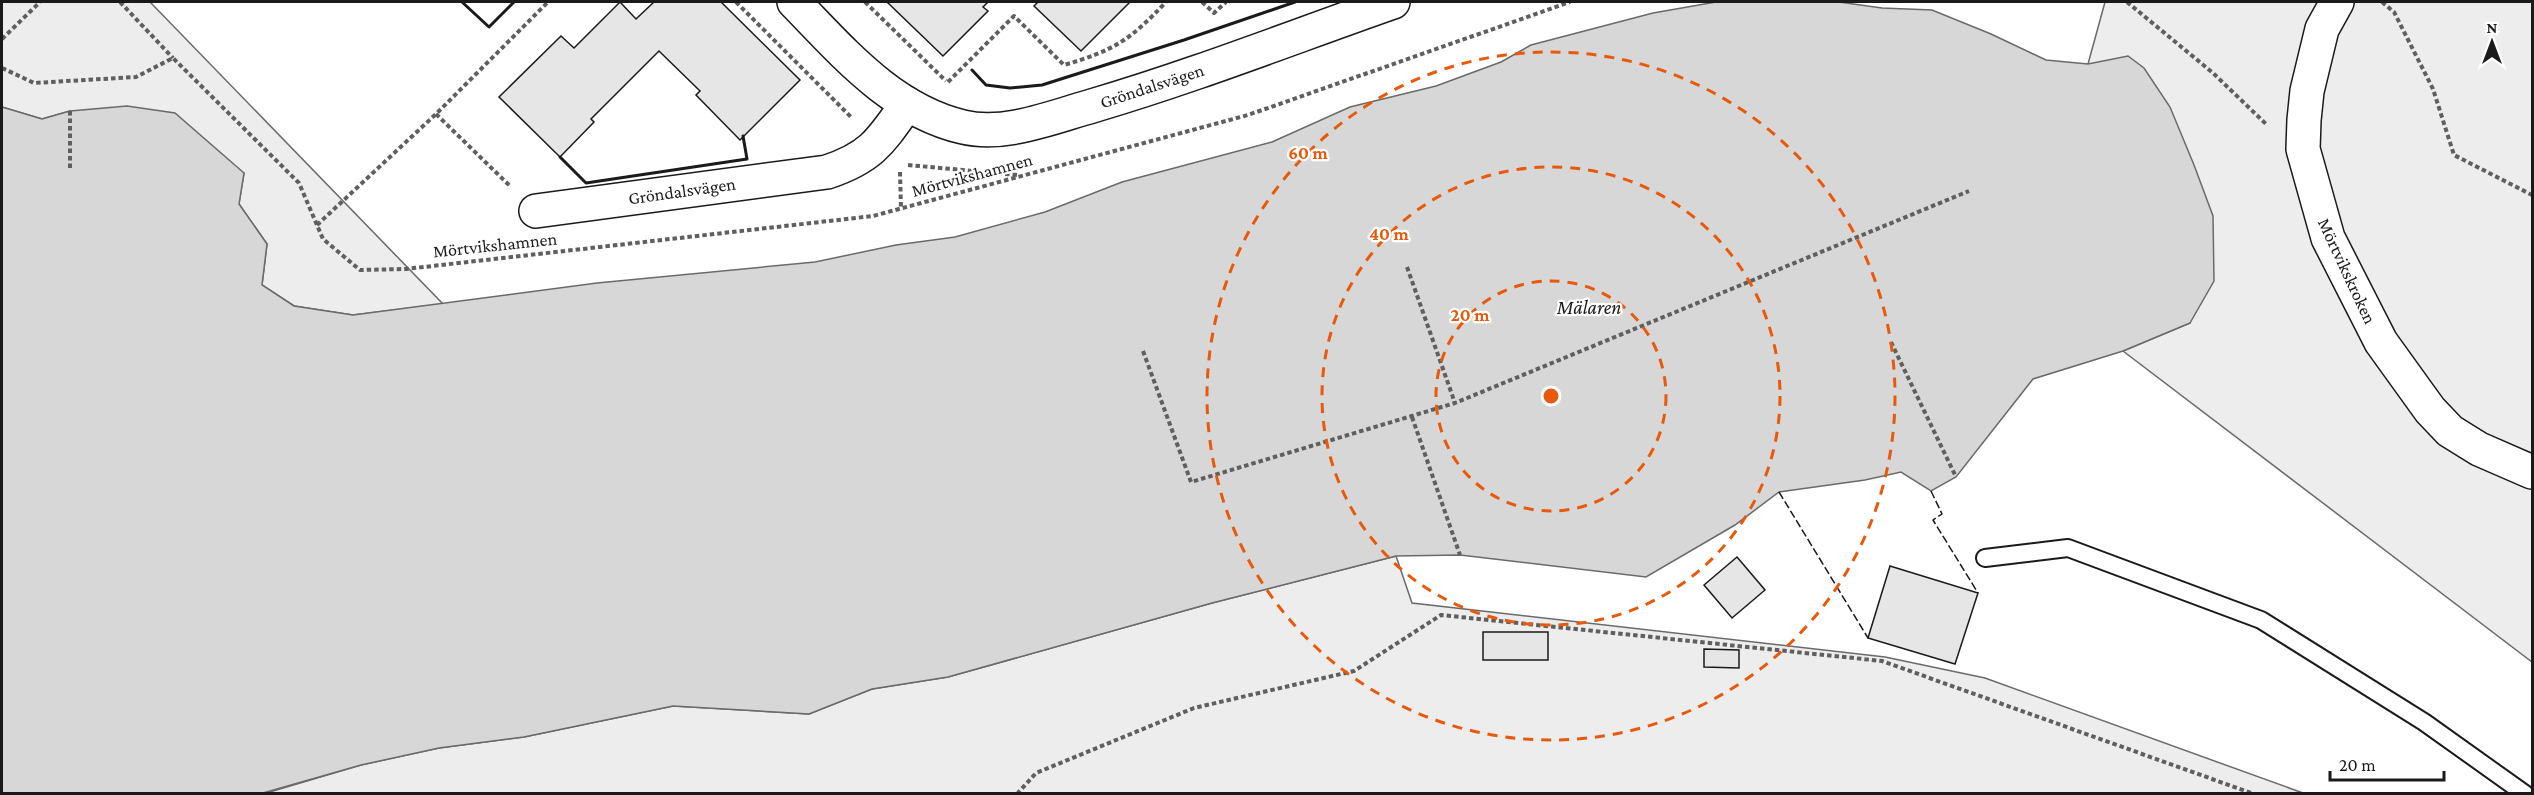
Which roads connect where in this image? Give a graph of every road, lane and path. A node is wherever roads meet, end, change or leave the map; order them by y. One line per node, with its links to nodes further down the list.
1 (40, 2): 15 (path)
2 (120, 2): 16 (path)
3 (548, 2): 22 (path)
4 (736, 2): 23 (path)
5 (794, 2): 20 (street, Gröndalsvägen)
6 (865, 2): 18 (path)
7 (1166, 2): 18 (path)
8 (1202, 2): 9 (path)
9 (1226, 2)
10 (1393, 2): 20 (street, Gröndalsvägen)
11 (1570, 2): 26 (path, Mörtvikshamnen)
12 (2127, 2): 24 (path)
13 (2337, 2): 24 (street, Mörtvikskroken)
14 (2382, 2): 28 (path)
15 (2, 39)
16 (173, 58): 17 (path); 31 (path)
17 (2, 68)
18 (948, 82): 19 (path)
19 (956, 86)
20 (907, 104): 30 (street, Gröndalsvägen)
21 (70, 111): 25 (path)
22 (436, 114): 30 (path); 31 (path)
23 (855, 121)
24 (2303, 149): 37 (street, Mörtvikskroken)
25 (70, 170)
26 (1021, 175): 29 (path, Mörtvikshamnen); 29 (path)
27 (1968, 191): 35 (path)
28 (2532, 195)
29 (901, 209): 31 (path, Mörtvikshamnen)
30 (536, 211)
31 (317, 225)
32 (1407, 267): 35 (path)
33 (1891, 342): 38 (path)
34 (1143, 351): 36 (path)
35 (1455, 403): 36 (path)
36 (1412, 417): 39 (path)
37 (2532, 472)
38 (1956, 477)
39 (1460, 555)
40 (1985, 558): 43 (lane)
41 (1017, 794): 42 (path)
42 (2254, 794)
43 (2525, 794)

